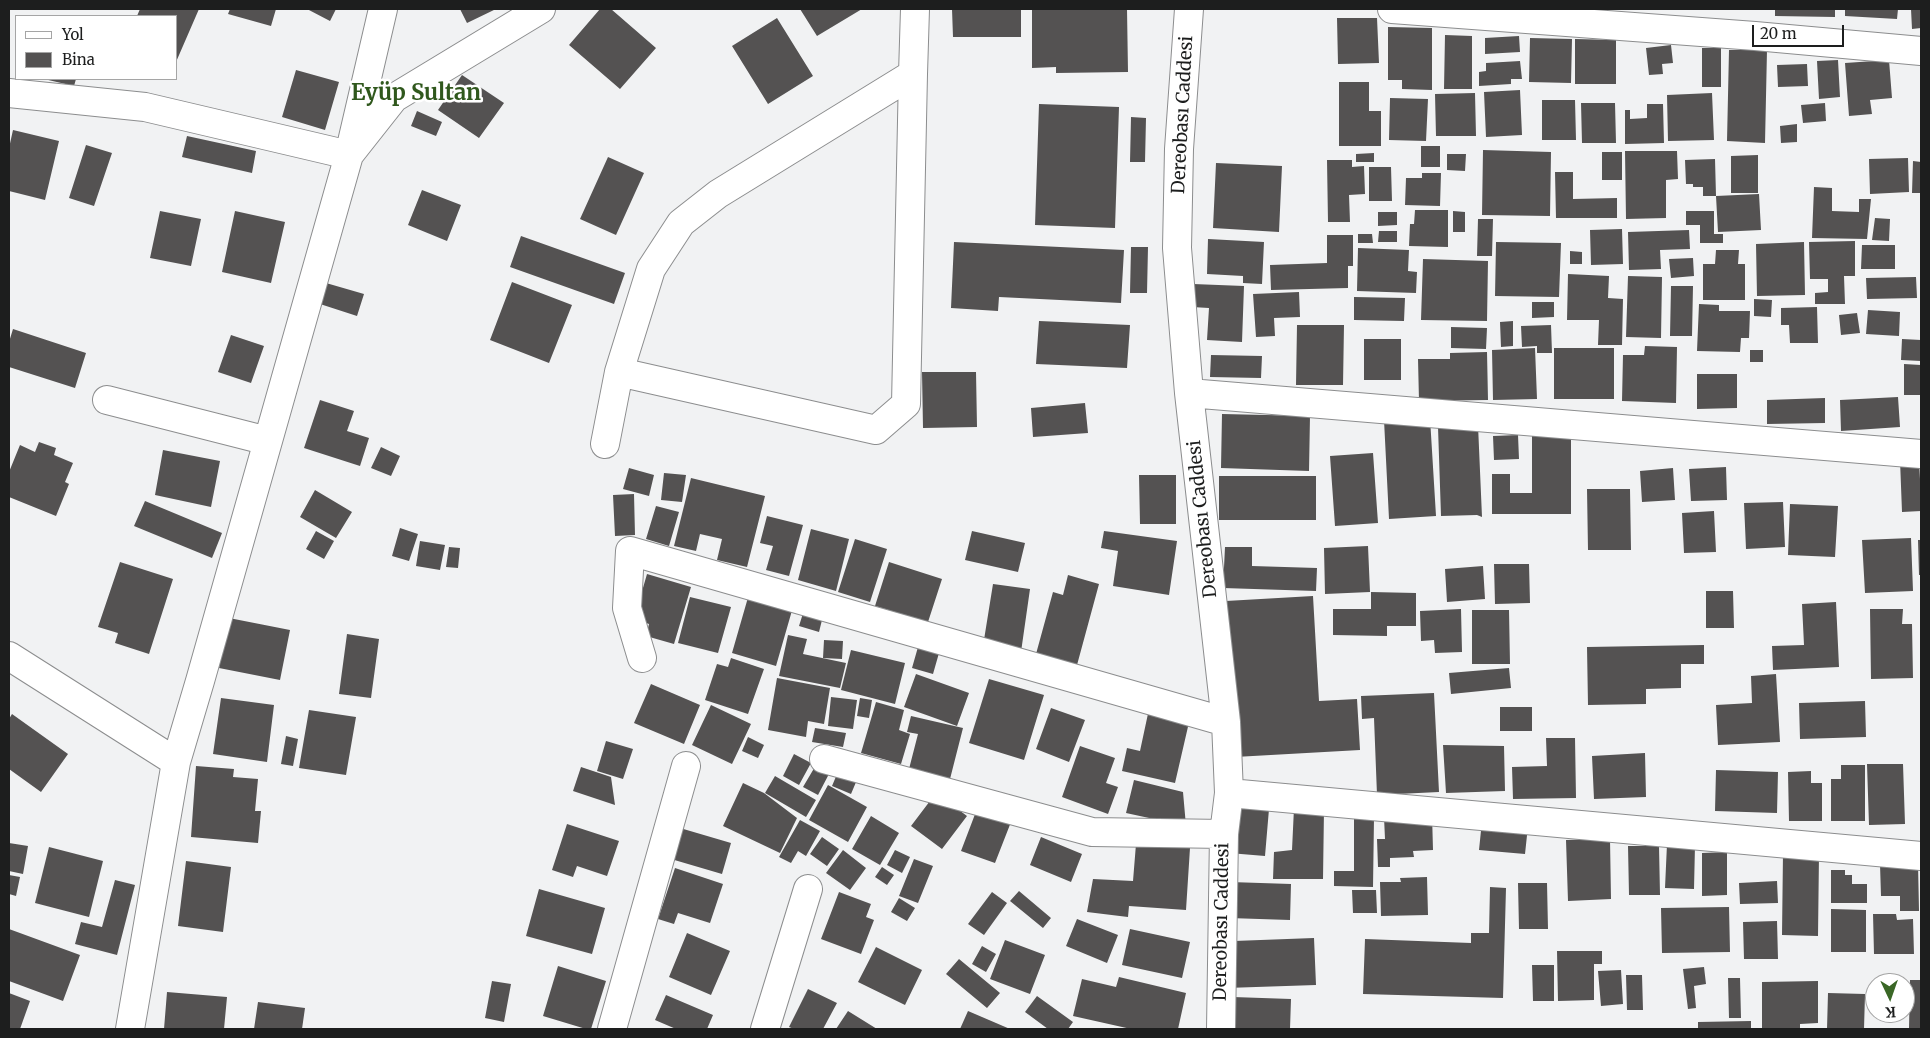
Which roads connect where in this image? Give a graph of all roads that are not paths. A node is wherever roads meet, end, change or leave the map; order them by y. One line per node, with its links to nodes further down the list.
1 (383, 9): 9 (street)
2 (541, 9): 9 (street)
3 (915, 9): 7 (street)
4 (1189, 9): 11 (street, Dereobası Caddesi)
5 (1392, 9): 6 (street)
6 (1921, 51)
7 (913, 74): 10 (street); 10 (street)
8 (9, 93): 9 (street)
9 (349, 155): 13 (street)
10 (619, 372): 14 (street)
11 (1189, 393): 15 (street); 18 (street, Dereobası Caddesi)
12 (107, 400): 13 (street)
13 (268, 441): 20 (street)
14 (605, 444)
15 (1921, 454)
16 (9, 656): 20 (street)
17 (642, 658): 18 (street)
18 (1226, 722): 22 (street, Dereobası Caddesi)
19 (824, 759): 23 (street)
20 (176, 762): 26 (street)
21 (686, 766): 27 (street)
22 (1229, 793): 23 (street, Dereobası Caddesi); 24 (street)
23 (1224, 834): 29 (street, Dereobası Caddesi)
24 (1921, 856)
25 (808, 889): 28 (street)
26 (130, 1029)
27 (612, 1029)
28 (765, 1029)
29 (1221, 1029)

